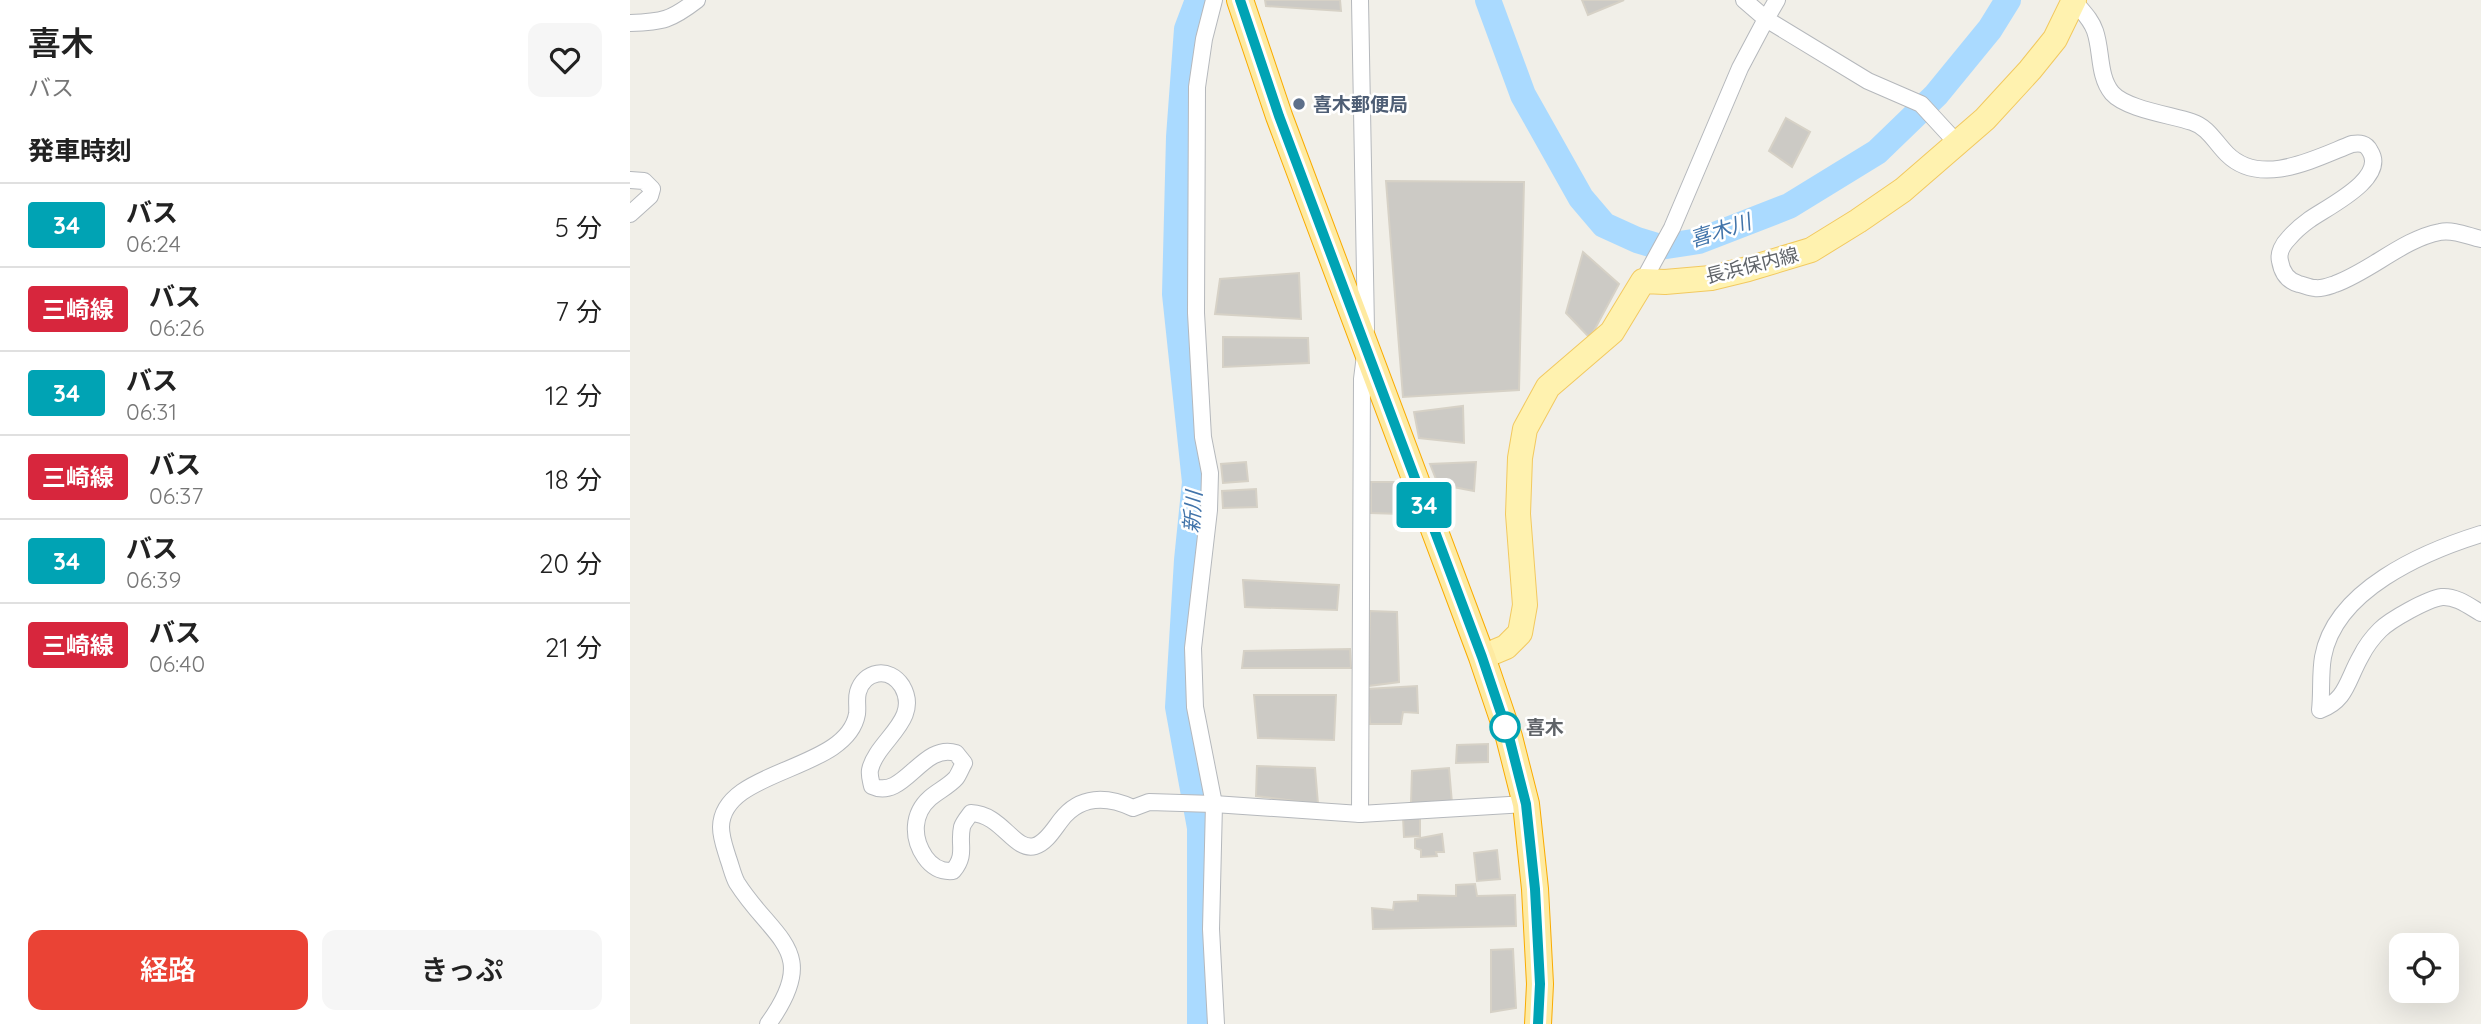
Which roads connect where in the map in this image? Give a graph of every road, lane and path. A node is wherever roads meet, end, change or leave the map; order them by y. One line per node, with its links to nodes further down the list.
1 (697, 0): 9 (street)
2 (1214, 0): 19 (street)
3 (1240, 0): 15 (highway)
4 (1360, 0): 15 (street)
5 (1744, 0): 8 (street)
6 (1777, 0): 8 (street)
7 (2074, 1): 10 (main road, 長浜保内線); 13 (street)
8 (1766, 19): 10 (street); 14 (street)
9 (630, 23)
10 (1953, 140): 14 (main road, 長浜保内線)
11 (630, 180): 12 (street)
12 (630, 214)
13 (2481, 239)
14 (1646, 276): 18 (main road)
15 (1366, 349): 18 (highway); 21 (street)
16 (2481, 534): 17 (street)
17 (2481, 613)
18 (1482, 657): 20 (highway)
19 (1214, 804): 21 (street); 22 (street); 23 (street)
20 (1526, 804): 21 (street); 24 (highway)
21 (1360, 814)
22 (768, 1024)
23 (1216, 1024)
24 (1538, 1024)

